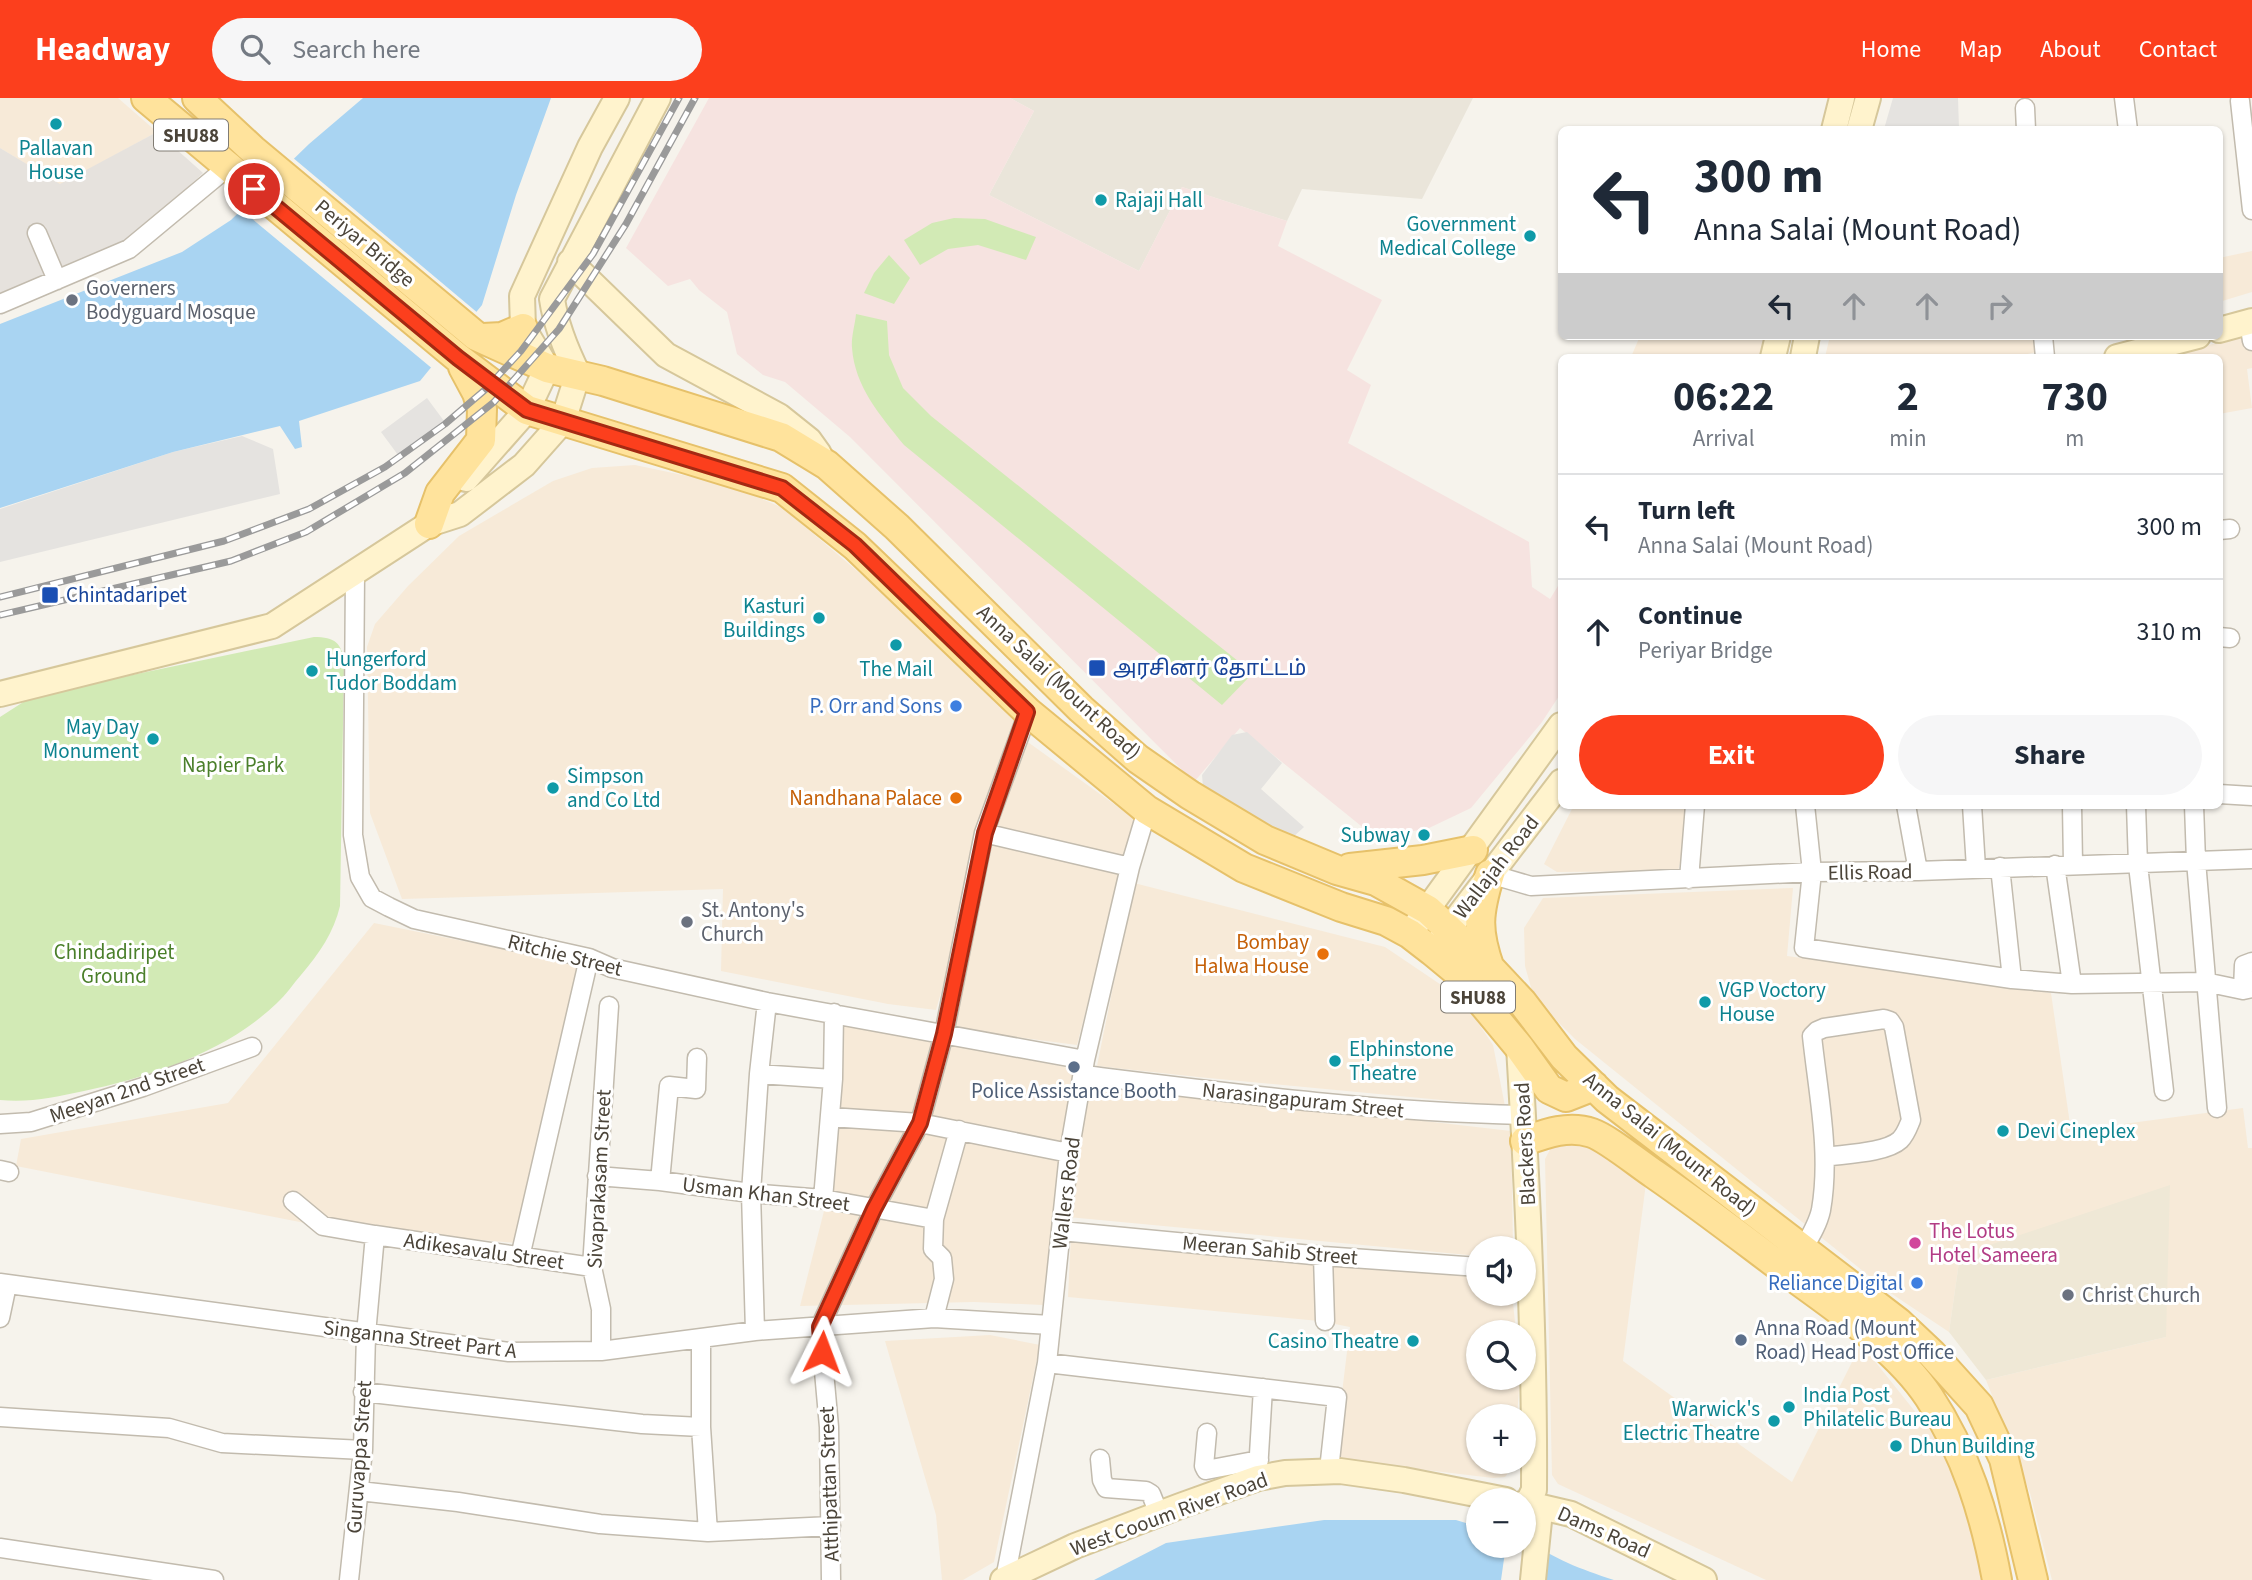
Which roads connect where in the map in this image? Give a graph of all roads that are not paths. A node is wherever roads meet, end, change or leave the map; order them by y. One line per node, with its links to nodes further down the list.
1 (146, 98): 14 (main road, SHU88)
2 (197, 98): 23 (main road, Periyar Bridge / SHU88)
3 (617, 98): 20 (main road)
4 (658, 98): 17 (main road)
5 (1842, 98): 10 (main road)
6 (1868, 98): 11 (main road)
7 (2124, 98): 13 (street)
8 (2240, 101): 15 (street)
9 (2025, 108): 12 (street)
10 (1835, 126)
11 (1860, 126)
12 (2026, 126)
13 (2128, 126)
14 (231, 169): 18 (street); 26 (main road, Periyar Bridge / SHU88)
15 (2252, 210)
16 (37, 233): 18 (street)
17 (570, 262): 28 (main road); 31 (main road)
18 (57, 280): 19 (street)
19 (0, 304)
20 (523, 328): 23 (main road); 27 (main road)
21 (2251, 328): 22 (main road)
22 (2223, 330)
23 (480, 337): 27 (main road, Anna Salai (Mount Road) / SHU88)
24 (2161, 341): 25 (main road)
25 (2125, 354)
26 (458, 358): 29 (main road, Anna Salai (Mount Road) / SHU88); 32 (main road)
27 (547, 368): 28 (main road, Anna Salai (Mount Road) / SHU88); 29 (main road)
28 (578, 374): 30 (main road); 31 (main road, Anna Salai (Mount Road) / SHU88)
29 (527, 410): 30 (main road, Anna Salai (Mount Road) / SHU88); 32 (main road)
30 (563, 421): 32 (main road); 35 (main road, Anna Salai (Mount Road) / SHU88)
31 (829, 467): 57 (main road, Anna Salai (Mount Road) / SHU88)
32 (429, 524): 33 (main road)
33 (355, 573): 34 (main road); 63 (street, Ritchie Street)
34 (0, 694)
35 (1027, 712): 47 (main road, Anna Salai (Mount Road) / SHU88); 48 (street, Atthipattan Street)
36 (1558, 729): 49 (main road, Wallajah Road)
37 (1558, 787): 60 (main road, Wallajah Road)
38 (2223, 794): 39 (street)
39 (2252, 796)
40 (1695, 809): 61 (street)
41 (1805, 809): 58 (street)
42 (1907, 809): 59 (street)
43 (1972, 809): 56 (street)
44 (2071, 809): 53 (street)
45 (2136, 809): 52 (street)
46 (2194, 809): 51 (street)
47 (1147, 810): 54 (street, Wallers Road); 62 (main road, Anna Salai (Mount Road) / SHU88)
48 (985, 833): 54 (street); 74 (street, Atthipattan Street)
49 (1473, 850): 57 (main road); 62 (main road, Wallajah Road)
50 (2252, 859): 51 (street, Ellis Road)
51 (2196, 861): 52 (street, Ellis Road); 68 (street)
52 (2138, 864): 53 (street, Ellis Road); 67 (street)
53 (2064, 865): 55 (street, Ellis Road); 69 (street)
54 (1130, 867): 78 (street, Wallers Road)
55 (2000, 867): 56 (street, Ellis Road); 66 (street)
56 (1976, 868): 59 (street, Ellis Road)
57 (1337, 870): 62 (main road, Anna Salai (Mount Road) / SHU88)
58 (1812, 872): 59 (street, Ellis Road); 61 (street, Ellis Road); 66 (street)
59 (1918, 872)
60 (1490, 874): 61 (street, Ellis Road); 62 (main road, Wallajah Road); 65 (main road)
61 (1689, 879)
62 (1436, 930): 65 (main road, Anna Salai (Mount Road) / SHU88); 76 (main road, Anna Salai (Mount Road) / SHU88)
63 (589, 958): 71 (street, Ritchie Street); 104 (street)
64 (2252, 962): 70 (street)
65 (1491, 970): 82 (main road, Anna Salai (Mount Road) / SHU88)
66 (2012, 979): 69 (street)
67 (2151, 981): 68 (street); 69 (street); 81 (street)
68 (2205, 982): 70 (street); 83 (street)
69 (2072, 984)
70 (2247, 989)
71 (767, 1002): 73 (street, Ritchie Street); 79 (street)
72 (609, 1006): 92 (street, Sivaprakasam Street)
73 (834, 1013): 74 (street, Ritchie Street); 80 (street)
74 (944, 1034): 78 (street, Ritchie Street); 85 (street, Atthipattan Street)
75 (252, 1047): 86 (street, Meeyan 2nd Street)
76 (1519, 1047): 82 (main road, Anna Salai (Mount Road)); 87 (main road, Blackers Road)
77 (697, 1058): 93 (street)
78 (1085, 1067): 87 (street, Narasingapuram Street); 90 (street, Wallers Road)
79 (759, 1074): 80 (street); 94 (street)
80 (833, 1079): 84 (street)
81 (2164, 1091)
82 (1600, 1093): 89 (main road); 102 (main road, Anna Salai (Mount Road) / SHU88)
83 (2217, 1108)
84 (830, 1117): 85 (street); 95 (street)
85 (920, 1123): 88 (street); 97 (street, Atthipattan Street)
86 (0, 1124)
87 (1524, 1128): 89 (main road); 101 (main road, Blackers Road)
88 (960, 1130): 90 (street); 98 (street)
89 (1594, 1133): 123 (main road, Anna Salai (Mount Road))
90 (1069, 1153): 99 (street, Wallers Road)
91 (1825, 1157): 91 (street); 102 (street)
92 (597, 1176): 93 (street, Usman Khan Street); 106 (street, Sivaprakasam Street)
93 (660, 1181): 94 (street, Usman Khan Street)
94 (751, 1193): 95 (street, Usman Khan Street); 114 (street)
95 (823, 1199): 97 (street, Usman Khan Street)
96 (293, 1201): 100 (street, Adikesavalu Street)
97 (874, 1209): 98 (street, Usman Khan Street); 113 (street, Atthipattan Street)
98 (934, 1219): 110 (street)
99 (1060, 1231): 103 (street, Meeran Sahib Street); 112 (street, Wallers Road)
100 (375, 1235): 104 (street, Adikesavalu Street); 115 (street, Guruvappa Street)
101 (1527, 1236)
102 (1803, 1249): 125 (main road, Anna Salai (Mount Road) / SHU88)
103 (1323, 1256): 105 (street, Meeran Sahib Street); 111 (street)
104 (520, 1257): 106 (street, Adikesavalu Street)
105 (1466, 1266)
106 (592, 1267): 117 (street, Sivaprakasam Street)
107 (4, 1284): 109 (street); 115 (street, Singanna Street Part A)
108 (1528, 1306): 131 (main road, Blackers Road)
109 (0, 1318)
110 (934, 1318): 112 (street, Singanna Street Part A); 113 (street, Singanna Street Part A)
111 (1325, 1321)
112 (1051, 1325): 118 (street, Wallers Road)
113 (820, 1327): 114 (street, Singanna Street Part A); 136 (street, Atthipattan Street)
114 (755, 1331): 116 (street, Singanna Street Part A)
115 (366, 1334): 117 (street, Singanna Street Part A); 120 (street, Guruvappa Street)
116 (701, 1339): 117 (street, Singanna Street Part A); 122 (street)
117 (601, 1351)
118 (1047, 1363): 119 (street); 144 (street, Wallers Road)
119 (1263, 1388): 128 (street); 129 (street)
120 (363, 1392): 122 (street); 126 (street, Guruvappa Street)
121 (0, 1417): 126 (street)
122 (701, 1427): 137 (street)
123 (1949, 1429): 125 (main road); 130 (main road, Anna Salai (Mount Road))
124 (1207, 1433): 128 (street)
125 (1993, 1436): 130 (main road); 149 (main road, Anna Salai (Mount Road) / SHU88)
126 (363, 1450): 132 (street, Guruvappa Street)
127 (1100, 1459): 135 (street)
128 (1259, 1469): 129 (main road, West Cooum River Road); 135 (main road, West Cooum River Road)
129 (1329, 1470): 133 (main road, West Cooum River Road)
130 (1968, 1471): 148 (main road, Anna Salai (Mount Road))
131 (1526, 1488)
132 (359, 1491): 137 (street); 142 (street, Guruvappa Street)
133 (1466, 1491)
134 (1536, 1504): 147 (main road, Dams Road)
135 (1159, 1514): 144 (main road, West Cooum River Road)
136 (831, 1526): 137 (street); 143 (street, Atthipattan Street)
137 (708, 1532)
138 (0, 1548): 141 (street)
139 (1523, 1558): 145 (main road)
140 (1530, 1558): 146 (main road)
141 (214, 1580)
142 (349, 1580)
143 (831, 1580)
144 (1004, 1580)
145 (1517, 1580)
146 (1532, 1580)
147 (1704, 1580)
148 (1997, 1580)
149 (2033, 1580)

